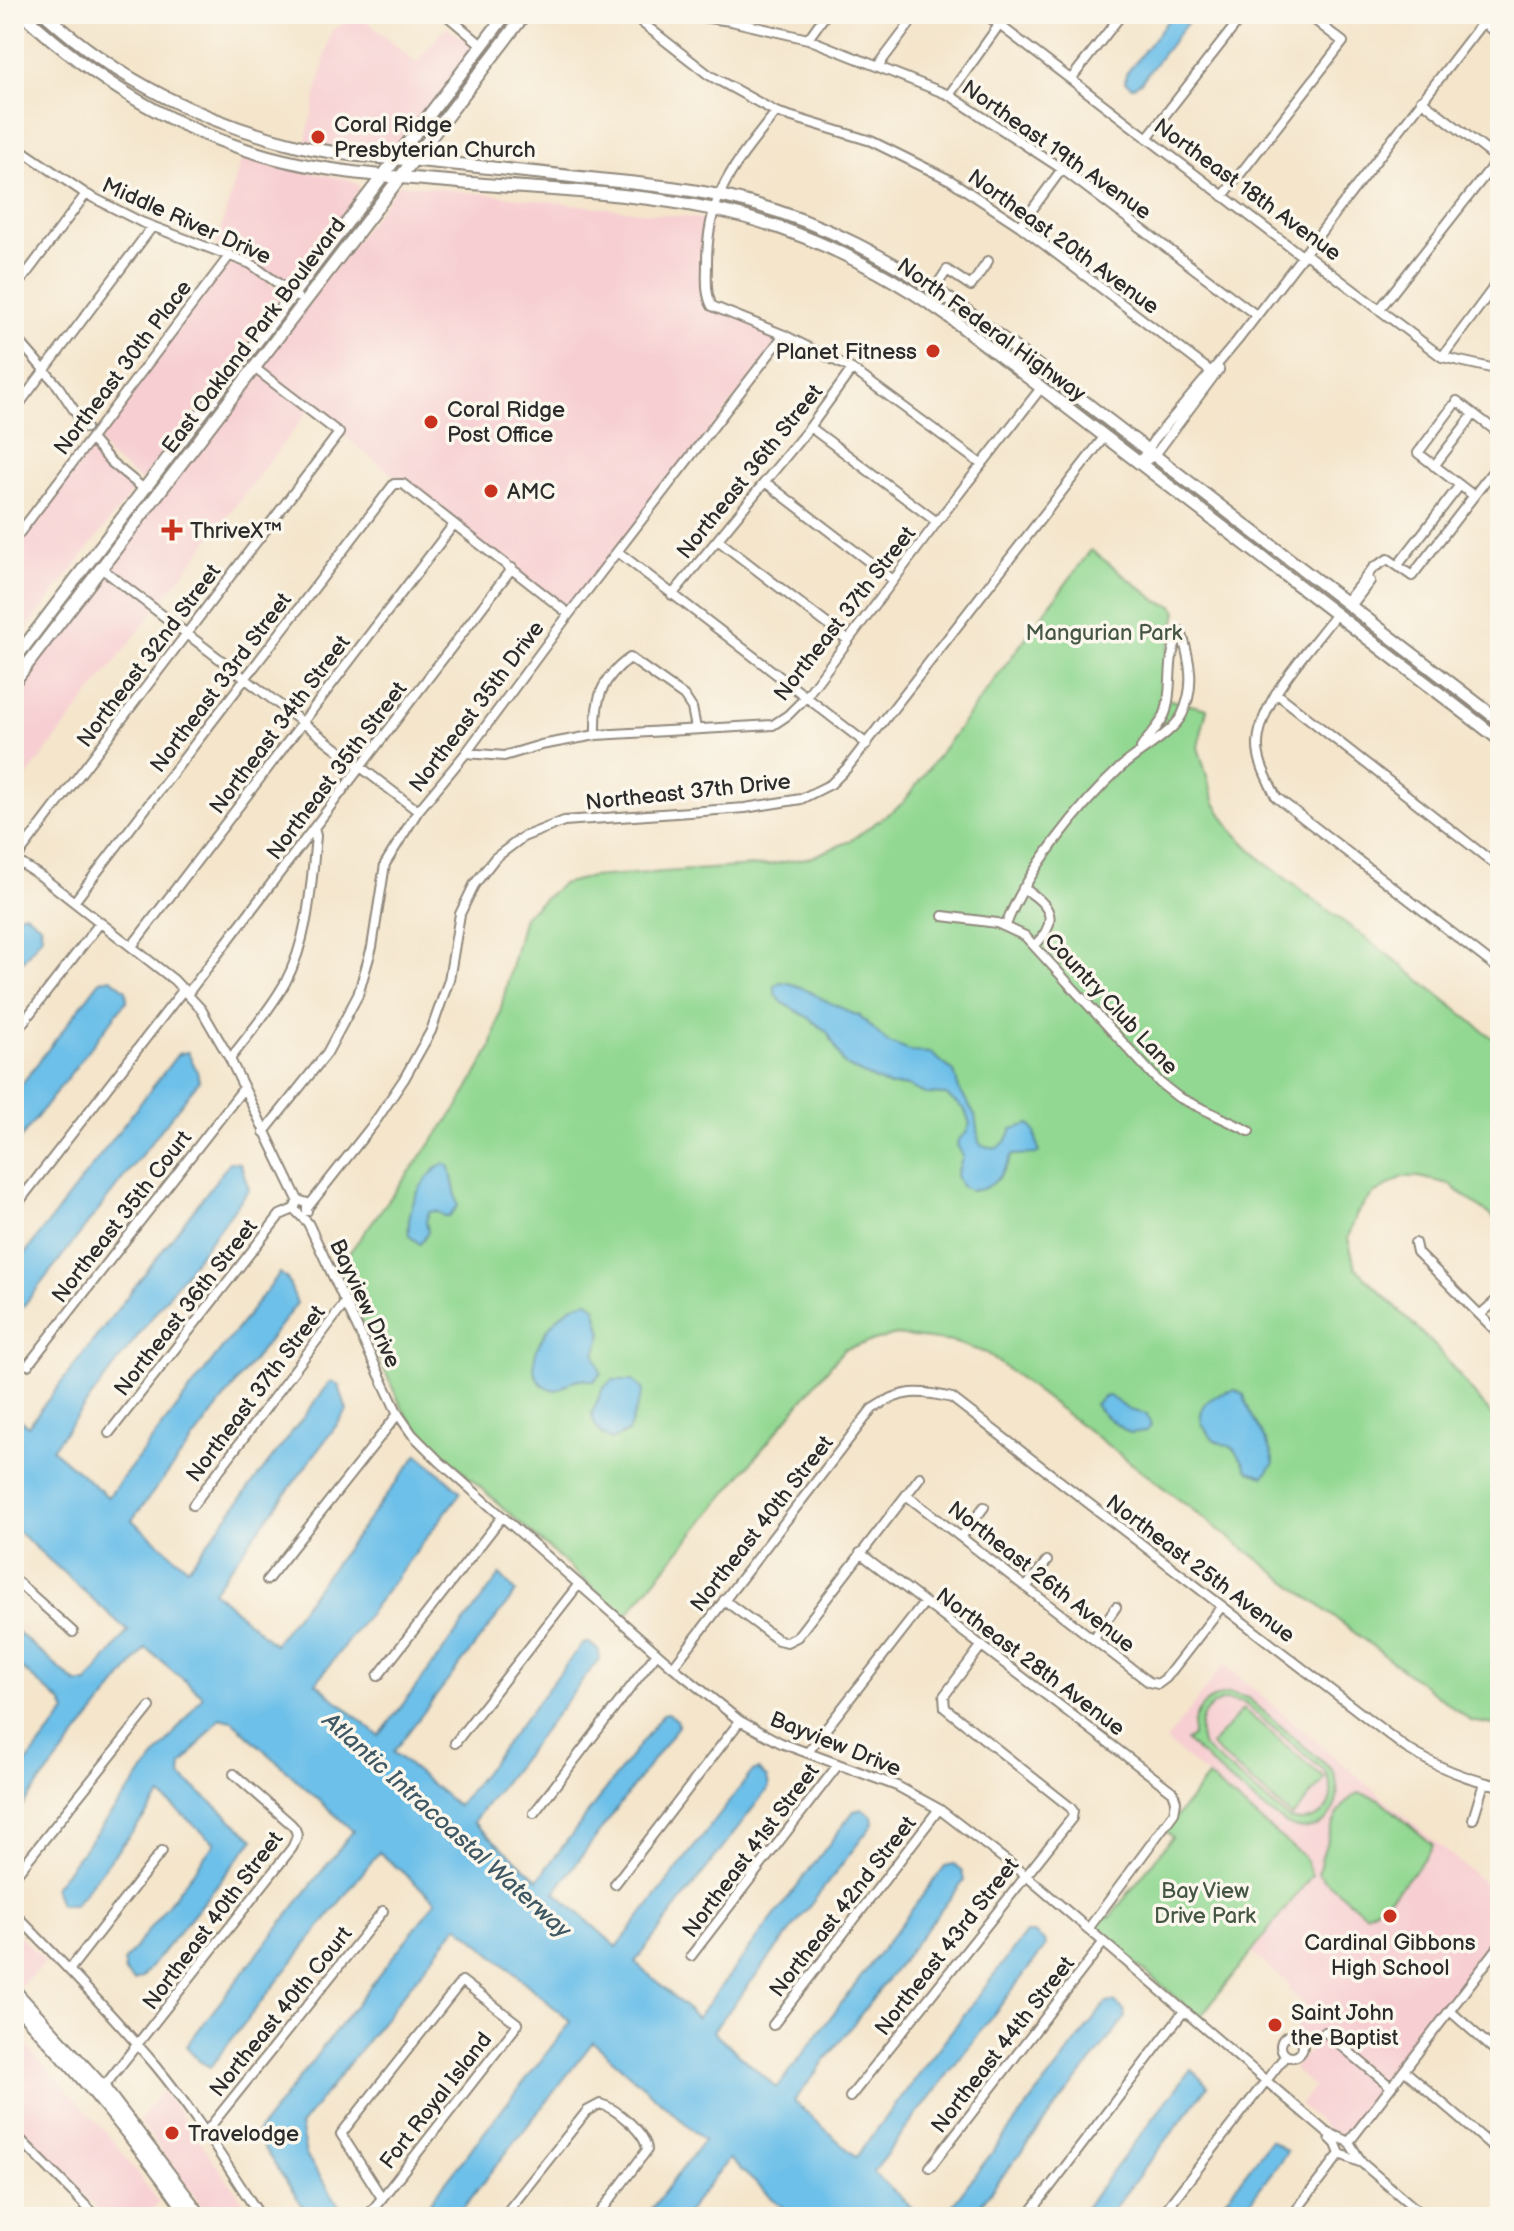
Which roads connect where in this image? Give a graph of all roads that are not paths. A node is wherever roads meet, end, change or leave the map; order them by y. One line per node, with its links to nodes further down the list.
1 (23, 14): 29 (main road, North Federal Highway)
2 (45, 14): 28 (main road, North Federal Highway)
3 (445, 14): 21 (street)
4 (506, 14): 21 (main road, East Oakland Park Boulevard)
5 (525, 14): 23 (main road, East Oakland Park Boulevard)
6 (665, 14): 15 (street)
7 (679, 14): 16 (street, Northeast 19th Avenue)
8 (826, 14): 20 (street)
9 (917, 14): 22 (street)
10 (985, 14): 18 (street, Northeast 18th Avenue)
11 (1244, 14): 30 (street)
12 (1307, 14): 47 (street)
13 (1489, 14): 17 (street)
14 (1119, 15): 24 (street)
15 (637, 16): 27 (street, Northeast 20th Avenue)
16 (734, 17): 20 (street, Northeast 19th Avenue)
17 (1483, 23): 19 (street); 26 (street)
18 (999, 25): 24 (street, Northeast 18th Avenue); 25 (street)
19 (1500, 36)
20 (808, 39): 22 (street, Northeast 19th Avenue)
21 (480, 49): 23 (main road); 33 (main road, East Oakland Park Boulevard)
22 (878, 66): 25 (street, Northeast 19th Avenue)
23 (482, 70): 35 (main road, East Oakland Park Boulevard)
24 (1071, 79): 30 (street, Northeast 18th Avenue)
25 (949, 95): 37 (street, Northeast 19th Avenue)
26 (1421, 100): 34 (street); 53 (street)
27 (776, 112): 46 (street); 50 (street, Northeast 20th Avenue)
28 (221, 122): 29 (main road); 33 (main road, North Federal Highway)
29 (196, 130): 38 (main road, North Federal Highway)
30 (1147, 138): 47 (street, Northeast 18th Avenue)
31 (14, 145): 32 (street, Middle River Drive)
32 (25, 155): 36 (street); 45 (street, Middle River Drive)
33 (394, 159): 35 (main road, North Federal Highway); 40 (main road, East Oakland Park Boulevard)
34 (1499, 159): 61 (street)
35 (412, 160): 39 (main road, North Federal Highway); 41 (main road, East Oakland Park Boulevard)
36 (14, 168)
37 (1062, 169): 50 (street); 62 (street, Northeast 19th Avenue)
38 (347, 172): 40 (main road, North Federal Highway); 48 (main road)
39 (555, 175): 42 (main road, North Federal Highway); 43 (main road)
40 (382, 176): 41 (main road, North Federal Highway); 48 (main road, East Oakland Park Boulevard)
41 (399, 177): 43 (main road, North Federal Highway); 60 (main road, East Oakland Park Boulevard)
42 (575, 177): 44 (main road); 46 (main road, North Federal Highway)
43 (511, 187): 44 (main road, North Federal Highway)
44 (552, 191): 49 (main road, North Federal Highway)
45 (86, 194): 51 (street, Middle River Drive); 58 (street)
46 (717, 195): 49 (street); 56 (main road, North Federal Highway)
47 (1223, 196): 53 (street, Northeast 18th Avenue)
48 (365, 198): 59 (main road, East Oakland Park Boulevard)
49 (712, 209): 57 (main road, North Federal Highway); 64 (street)
50 (1020, 226): 73 (street, Northeast 20th Avenue)
51 (152, 227): 52 (street, Middle River Drive); 70 (street)
52 (230, 255): 59 (street, Middle River Drive); 84 (street, Northeast 30th Place)
53 (1302, 256): 61 (street, Northeast 18th Avenue); 62 (street)
54 (988, 261): 56 (street)
55 (1500, 279): 66 (street)
56 (935, 288): 57 (main road); 72 (main road, North Federal Highway)
57 (908, 289): 74 (main road, North Federal Highway)
58 (14, 290)
59 (293, 294): 60 (street, Middle River Drive); 65 (main road, East Oakland Park Boulevard)
60 (304, 302): 68 (main road, East Oakland Park Boulevard)
61 (1379, 310): 66 (street, Northeast 18th Avenue)
62 (1256, 315): 73 (street)
63 (14, 335): 70 (street)
64 (784, 335): 69 (street); 100 (street, Northeast 35th Drive)
65 (250, 350): 67 (main road, East Oakland Park Boulevard); 68 (main road)
66 (1442, 357): 71 (street, Northeast 18th Avenue)
67 (238, 366): 75 (main road); 92 (main road, East Oakland Park Boulevard)
68 (253, 367): 75 (main road, East Oakland Park Boulevard); 112 (street, Northeast 32nd Street)
69 (852, 369): 80 (street, Northeast 36th Street); 87 (street)
70 (45, 370): 78 (street); 81 (street)
71 (1500, 370)
72 (1045, 371): 74 (main road); 76 (main road, North Federal Highway)
73 (1215, 371): 85 (street)
74 (1021, 372): 77 (main road, North Federal Highway)
75 (242, 382): 104 (main road, East Oakland Park Boulevard)
76 (1064, 386): 77 (main road); 85 (main road, North Federal Highway)
77 (1041, 388): 83 (main road, North Federal Highway); 87 (street, Northeast 37th Street)
78 (14, 411)
79 (1474, 414): 82 (street); 89 (street); 89 (street)
80 (810, 427): 90 (street, Northeast 36th Street); 94 (street)
81 (86, 428)
82 (1500, 434)
83 (1105, 436): 88 (main road, North Federal Highway); 128 (street, Northeast 37th Drive)
84 (91, 439): 92 (street); 96 (street, Northeast 30th Place)
85 (1151, 452): 88 (street); 105 (main road, North Federal Highway)
86 (1500, 462): 93 (street)
87 (981, 464): 94 (street, Northeast 37th Street)
88 (1141, 464): 97 (main road, North Federal Highway)
89 (1434, 466): 91 (street)
90 (765, 482): 98 (street, Northeast 36th Street); 106 (street)
91 (1460, 485): 93 (street); 102 (street)
92 (144, 489): 99 (main road, East Oakland Park Boulevard)
93 (1474, 496): 102 (street)
94 (937, 522): 106 (street, Northeast 37th Street)
95 (454, 524): 103 (street); 116 (street, Northeast 33rd Street); 124 (street, Northeast 34th Street)
96 (14, 540)
97 (1240, 540): 105 (main road); 110 (main road, North Federal Highway)
98 (719, 541): 107 (street, Northeast 36th Street); 113 (street)
99 (99, 547): 101 (main road, East Oakland Park Boulevard); 104 (main road)
100 (618, 552): 107 (street); 109 (street, Northeast 35th Drive)
101 (91, 559): 104 (main road); 114 (main road, East Oakland Park Boulevard)
102 (1398, 565): 108 (street)
103 (512, 568): 109 (street); 131 (street, Northeast 35th Street)
104 (98, 572): 112 (street); 118 (main road, East Oakland Park Boulevard)
105 (1310, 574): 108 (main road, North Federal Highway)
106 (893, 580): 113 (street, Northeast 37th Street)
107 (672, 595): 122 (street)
108 (1348, 604): 111 (main road, North Federal Highway)
109 (569, 614): 130 (street, Northeast 35th Drive)
110 (1336, 614): 111 (main road); 115 (main road, North Federal Highway); 121 (street)
111 (1363, 616): 117 (main road, North Federal Highway)
112 (186, 633): 116 (street); 134 (street, Northeast 32nd Street)
113 (848, 640): 122 (street, Northeast 37th Street)
114 (14, 660)
115 (1417, 676): 117 (main road); 127 (main road, North Federal Highway)
116 (245, 678): 124 (street); 137 (street, Northeast 33rd Street)
117 (1445, 678): 123 (main road, North Federal Highway)
118 (14, 682)
119 (1171, 689): 120 (street); 120 (street); 129 (street)
120 (1190, 689): 129 (street)
121 (1276, 693): 135 (street); 143 (street)
122 (805, 698): 125 (street, Northeast 37th Street); 128 (street)
123 (1500, 721)
124 (303, 723): 131 (street); 142 (street, Northeast 34th Street)
125 (696, 728): 126 (street, Northeast 37th Street); 126 (street)
126 (596, 735): 130 (street, Northeast 37th Street)
127 (1500, 740)
128 (867, 744): 150 (street, Northeast 37th Drive)
129 (1141, 749): 136 (street)
130 (466, 753): 132 (street, Northeast 35th Drive)
131 (360, 767): 132 (street); 133 (street, Northeast 35th Street)
132 (418, 811): 149 (street, Northeast 35th Drive)
133 (314, 828): 144 (street, Northeast 35th Street); 146 (street)
134 (15, 857): 137 (street, Bayview Drive)
135 (1500, 868)
136 (1023, 888): 140 (street); 141 (street)
137 (74, 902): 139 (street, Bayview Drive)
138 (943, 916): 140 (street, Country Club Lane)
139 (100, 923): 142 (street, Bayview Drive); 145 (street)
140 (1006, 925): 141 (street, Country Club Lane)
141 (1035, 945): 148 (street, Country Club Lane)
142 (132, 946): 144 (street, Bayview Drive)
143 (1500, 970)
144 (186, 991): 146 (street, Bayview Drive); 151 (street, Northeast 35th Street)
145 (14, 1034)
146 (230, 1059): 147 (street, Bayview Drive)
147 (243, 1089): 149 (street, Bayview Drive); 157 (street, Northeast 35th Court)
148 (1249, 1131)
149 (264, 1132): 150 (street, Bayview Drive)
150 (302, 1207): 154 (street, Bayview Drive); 160 (street, Northeast 36th Street)
151 (14, 1208)
152 (1415, 1243): 155 (street)
153 (1500, 1297): 155 (street)
154 (345, 1303): 159 (street, Bayview Drive); 163 (street, Northeast 37th Street)
155 (1481, 1314): 156 (street)
156 (1500, 1335)
157 (28, 1365)
158 (881, 1403): 173 (street, Northeast 40th Street); 175 (street, Northeast 25th Avenue)
159 (398, 1414): 165 (street, Bayview Drive); 170 (street)
160 (109, 1433)
161 (920, 1477): 162 (street)
162 (906, 1495): 166 (street, Northeast 26th Avenue); 167 (street)
163 (193, 1505)
164 (984, 1507): 166 (street)
165 (502, 1517): 171 (street, Bayview Drive); 182 (street)
166 (962, 1536): 172 (street, Northeast 26th Avenue)
167 (860, 1553): 173 (street); 174 (street, Northeast 28th Avenue)
168 (1047, 1561): 172 (street)
169 (14, 1579): 177 (street)
170 (267, 1580)
171 (579, 1584): 180 (street, Bayview Drive); 185 (street)
172 (1027, 1586): 178 (street, Northeast 26th Avenue)
173 (724, 1600): 181 (street, Northeast 40th Street)
174 (924, 1603): 179 (street, Northeast 28th Avenue); 186 (street, Northeast 41st Street)
175 (1222, 1606): 178 (street, Northeast 26th Avenue); 189 (street, Northeast 25th Avenue)
176 (1116, 1607): 178 (street)
177 (73, 1632)
178 (1094, 1638)
179 (982, 1645): 195 (street, Northeast 43rd Street); 200 (street, Northeast 28th Avenue)
180 (657, 1653): 181 (street, Bayview Drive); 192 (street)
181 (673, 1667): 184 (street, Bayview Drive)
182 (378, 1676)
183 (150, 1707): 196 (street)
184 (740, 1721): 186 (street, Bayview Drive); 197 (street)
185 (455, 1743)
186 (808, 1752): 187 (street, Bayview Drive)
187 (838, 1765): 191 (street, Bayview Drive); 203 (street, Northeast 41st Street)
188 (234, 1774): 211 (street, Northeast 40th Street)
189 (1484, 1783): 190 (street, Northeast 25th Avenue); 193 (street)
190 (1500, 1786)
191 (939, 1809): 195 (street, Bayview Drive); 209 (street, Northeast 42nd Street)
192 (534, 1813)
193 (1473, 1819)
194 (162, 1851): 204 (street)
195 (1025, 1875): 200 (street, Bayview Drive); 218 (street, Northeast 43rd Street)
196 (14, 1877)
197 (615, 1884)
198 (383, 1911): 220 (street, Northeast 40th Court)
199 (14, 1913): 204 (street)
200 (1088, 1929): 201 (street, Bayview Drive)
201 (1103, 1943): 207 (street, Bayview Drive); 223 (street, Northeast 44th Street)
202 (1498, 1951): 208 (street)
203 (691, 1956)
204 (70, 1969): 211 (street)
205 (14, 1990): 217 (main road)
206 (14, 2004): 217 (main road)
207 (1184, 2011): 215 (street, Bayview Drive); 233 (street)
208 (1450, 2011): 213 (street); 214 (street)
209 (773, 2025)
210 (1325, 2032): 216 (street)
211 (138, 2046): 217 (street, Northeast 40th Street); 220 (street)
212 (1286, 2055): 215 (street)
213 (1500, 2055)
214 (1404, 2070): 216 (street); 222 (street)
215 (1265, 2081): 221 (street, Bayview Drive); 234 (street)
216 (1391, 2087): 221 (street)
217 (100, 2091): 227 (main road); 228 (main road)
218 (850, 2097)
219 (14, 2133): 226 (street)
220 (205, 2133): 229 (street)
221 (1344, 2148): 225 (street); 235 (street)
222 (1500, 2153)
223 (930, 2167)
224 (382, 2198): 224 (street, Fort Royal Island); 230 (street)
225 (1419, 2215)
226 (97, 2217)
227 (190, 2217)
228 (202, 2217)
229 (261, 2217)
230 (367, 2217)
231 (503, 2217): 232 (street)
232 (597, 2217)
233 (1027, 2217)
234 (1160, 2217)
235 (1291, 2217)

